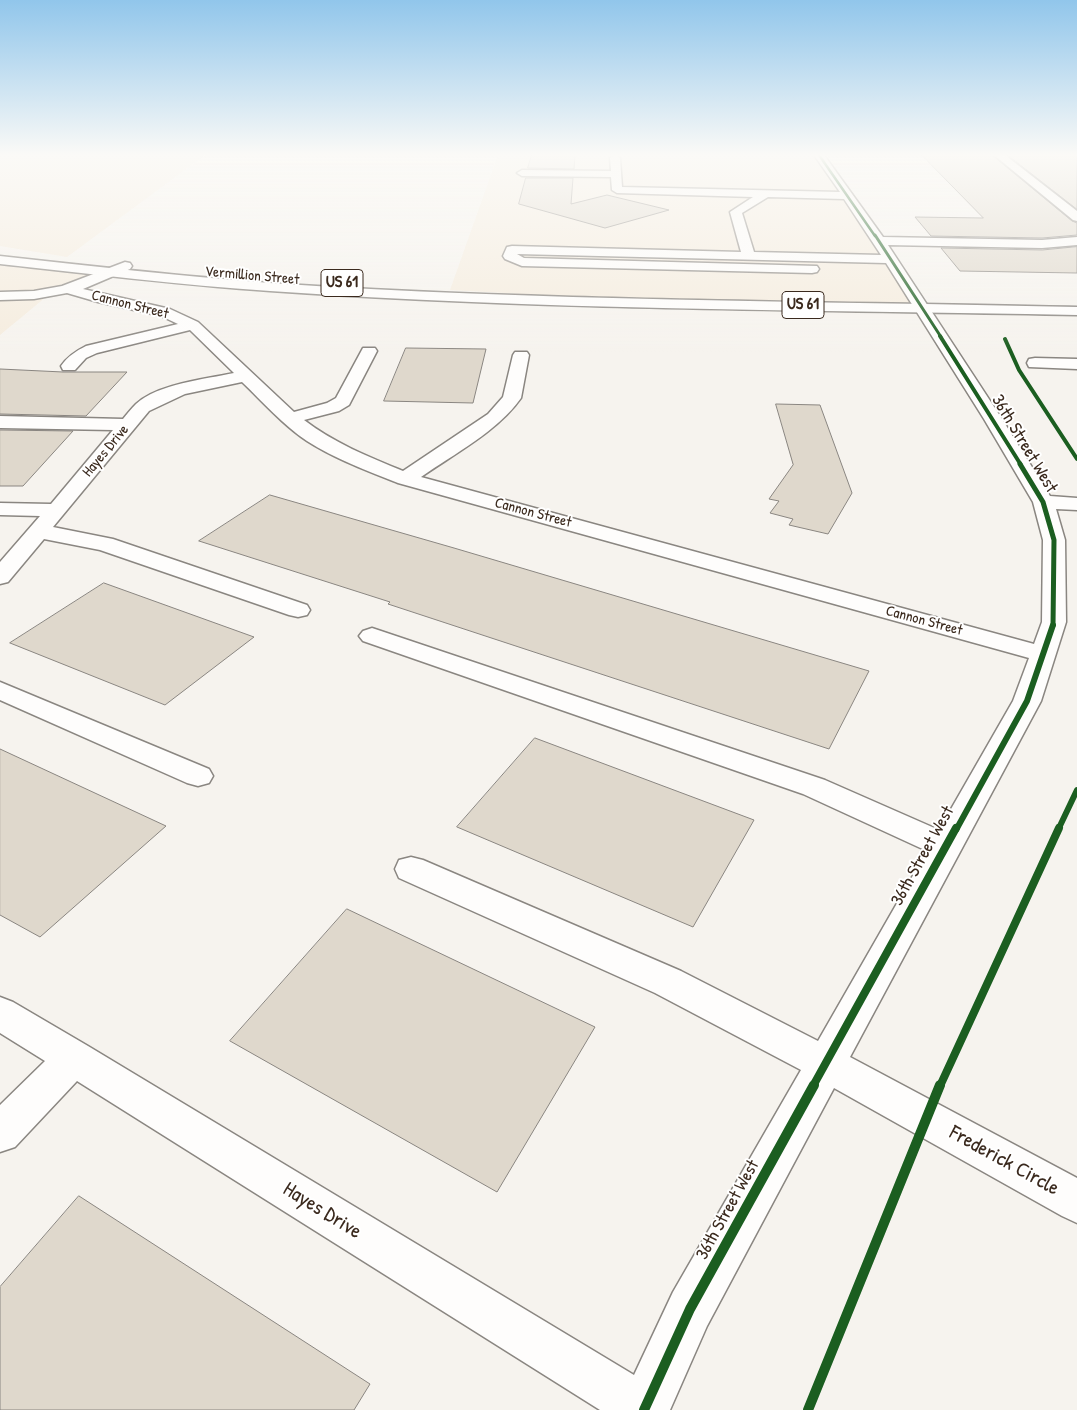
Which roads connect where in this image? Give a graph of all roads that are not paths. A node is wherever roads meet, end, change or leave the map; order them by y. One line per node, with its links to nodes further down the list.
1 (739, 221): 6 (main road)
2 (865, 221): 3 (main road, 36th Street West)
3 (879, 241): 4 (main road); 8 (main road, 36th Street West)
4 (1077, 241)
5 (0, 246): 9 (main road, Vermillion Street / US 61)
6 (749, 256): 8 (main road); 10 (main road)
7 (0, 260): 11 (main road, Vermillion Street / US 61)
8 (890, 260): 15 (main road, 36th Street West)
9 (125, 266): 11 (main road, Cannon Street); 14 (main road, Vermillion Street / US 61)
10 (812, 269)
11 (108, 274): 12 (main road, Cannon Street); 14 (main road, Vermillion Street / US 61)
12 (68, 289): 13 (main road, Cannon Street); 17 (main road, Cannon Street)
13 (3, 302)
14 (686, 303): 15 (main road, Vermillion Street / US 61)
15 (920, 308): 16 (main road, US 61); 28 (main road, 36th Street West)
16 (1077, 311)
17 (193, 325): 22 (main road); 23 (main road, Cannon Street)
18 (369, 352): 24 (main road)
19 (521, 355): 27 (main road)
20 (1035, 363): 21 (main road)
21 (1077, 364)
22 (70, 366)
23 (245, 376): 24 (main road, Cannon Street); 26 (main road, Hayes Drive)
24 (290, 418): 27 (main road, Cannon Street)
25 (0, 422): 26 (main road)
26 (127, 425): 31 (main road, Hayes Drive)
27 (405, 479): 36 (main road, Cannon Street)
28 (1042, 502): 29 (main road); 36 (main road, 36th Street West)
29 (1077, 504)
30 (0, 509): 31 (main road)
31 (56, 510): 32 (main road, Hayes Drive)
32 (38, 531): 33 (main road, Hayes Drive); 34 (main road)
33 (0, 577)
34 (298, 610)
35 (372, 636): 39 (main road)
36 (1043, 654): 39 (main road, 36th Street West)
37 (0, 690): 38 (main road)
38 (198, 776)
39 (946, 846): 43 (main road, 36th Street West)
40 (411, 869): 43 (main road, Frederick Circle)
41 (0, 1013): 42 (main road, Hayes Drive)
42 (74, 1058): 44 (main road); 46 (main road, Hayes Drive)
43 (826, 1064): 45 (main road, Frederick Circle); 46 (main road, 36th Street West)
44 (0, 1133)
45 (1077, 1201)
46 (644, 1410)

